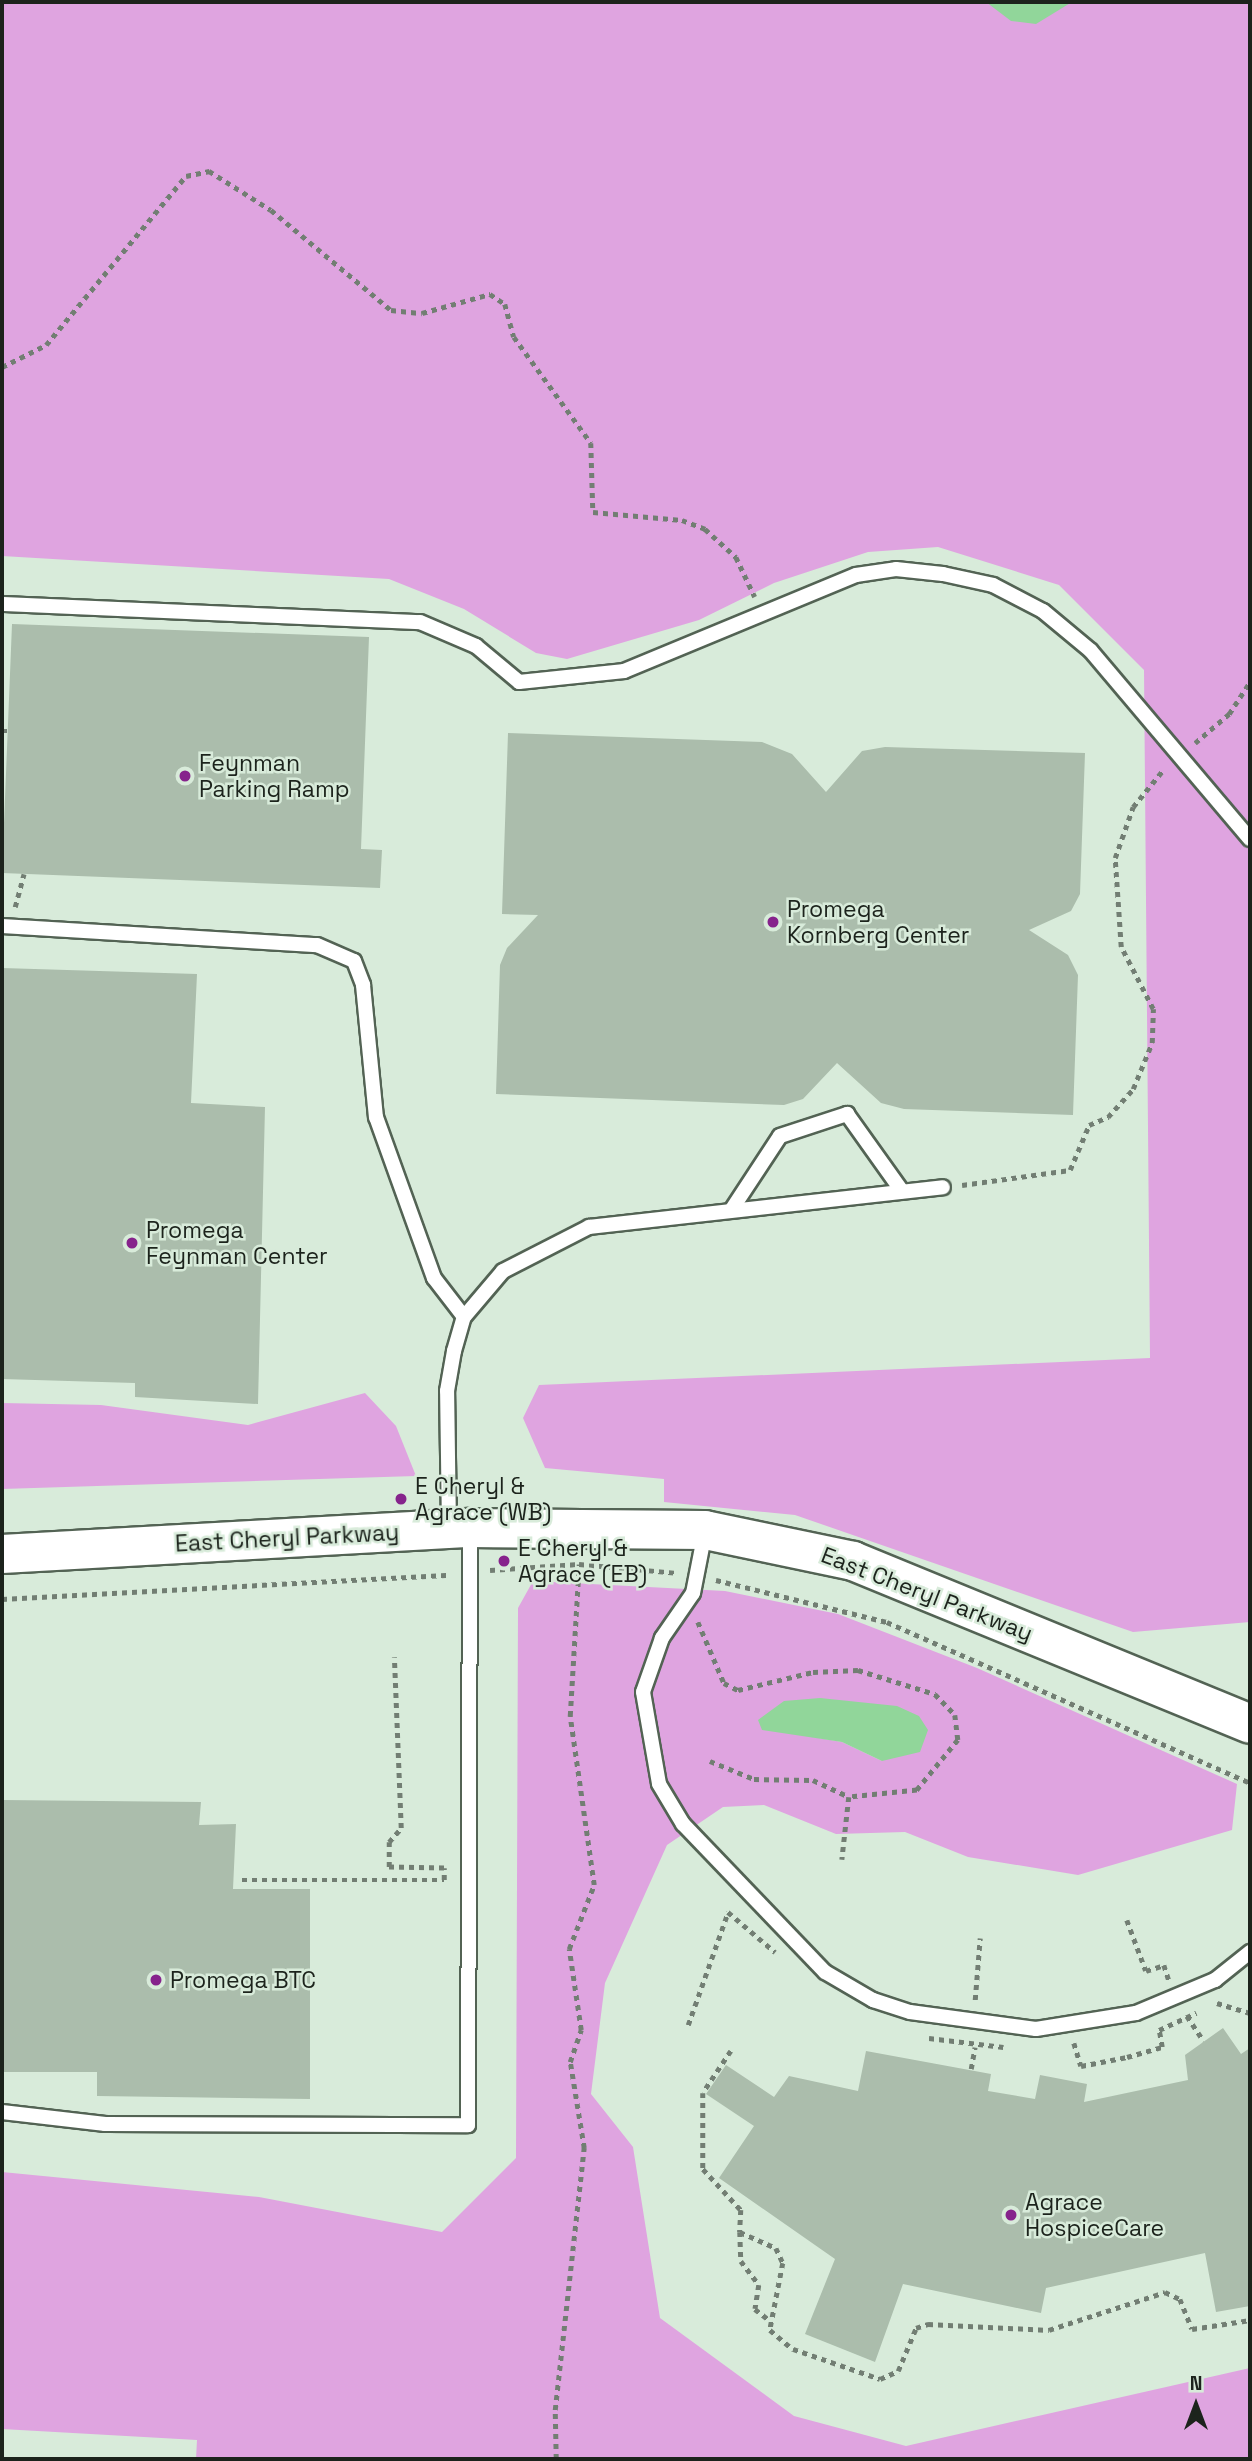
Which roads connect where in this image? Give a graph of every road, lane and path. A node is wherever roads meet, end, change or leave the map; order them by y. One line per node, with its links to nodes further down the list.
1 (2, 367): 3 (path)
2 (2, 604): 3 (lane)
3 (761, 610): 5 (lane)
4 (1250, 682): 5 (path)
5 (1182, 755): 6 (lane); 8 (path)
6 (1250, 839)
7 (2, 926): 11 (lane)
8 (943, 1187): 9 (lane)
9 (902, 1191): 10 (lane); 10 (lane)
10 (732, 1209): 11 (lane)
11 (464, 1317): 12 (lane)
12 (460, 1529): 13 (street, East Cheryl Parkway); 14 (street, East Cheryl Parkway); 38 (lane)
13 (705, 1530): 21 (lane); 23 (street, East Cheryl Parkway)
14 (2, 1554)
15 (579, 1564): 16 (path); 17 (path); 42 (path)
16 (500, 1569)
17 (682, 1574)
18 (435, 1577): 20 (path)
19 (711, 1579): 25 (path)
20 (2, 1599)
21 (686, 1607): 26 (path); 33 (lane)
22 (394, 1657): 28 (path)
23 (1250, 1724)
24 (710, 1760): 26 (path)
25 (1250, 1783)
26 (849, 1797): 27 (path)
27 (842, 1860)
28 (242, 1880)
29 (1127, 1920): 33 (path)
30 (981, 1938): 34 (path)
31 (1250, 1952): 33 (lane)
32 (781, 1956): 35 (path)
33 (1176, 1998): 36 (path)
34 (975, 2007)
35 (688, 2025)
36 (1204, 2041)
37 (731, 2051): 39 (path)
38 (2, 2112)
39 (740, 2232): 40 (path); 40 (path)
40 (769, 2320): 41 (path)
41 (1250, 2320)
42 (556, 2459)

